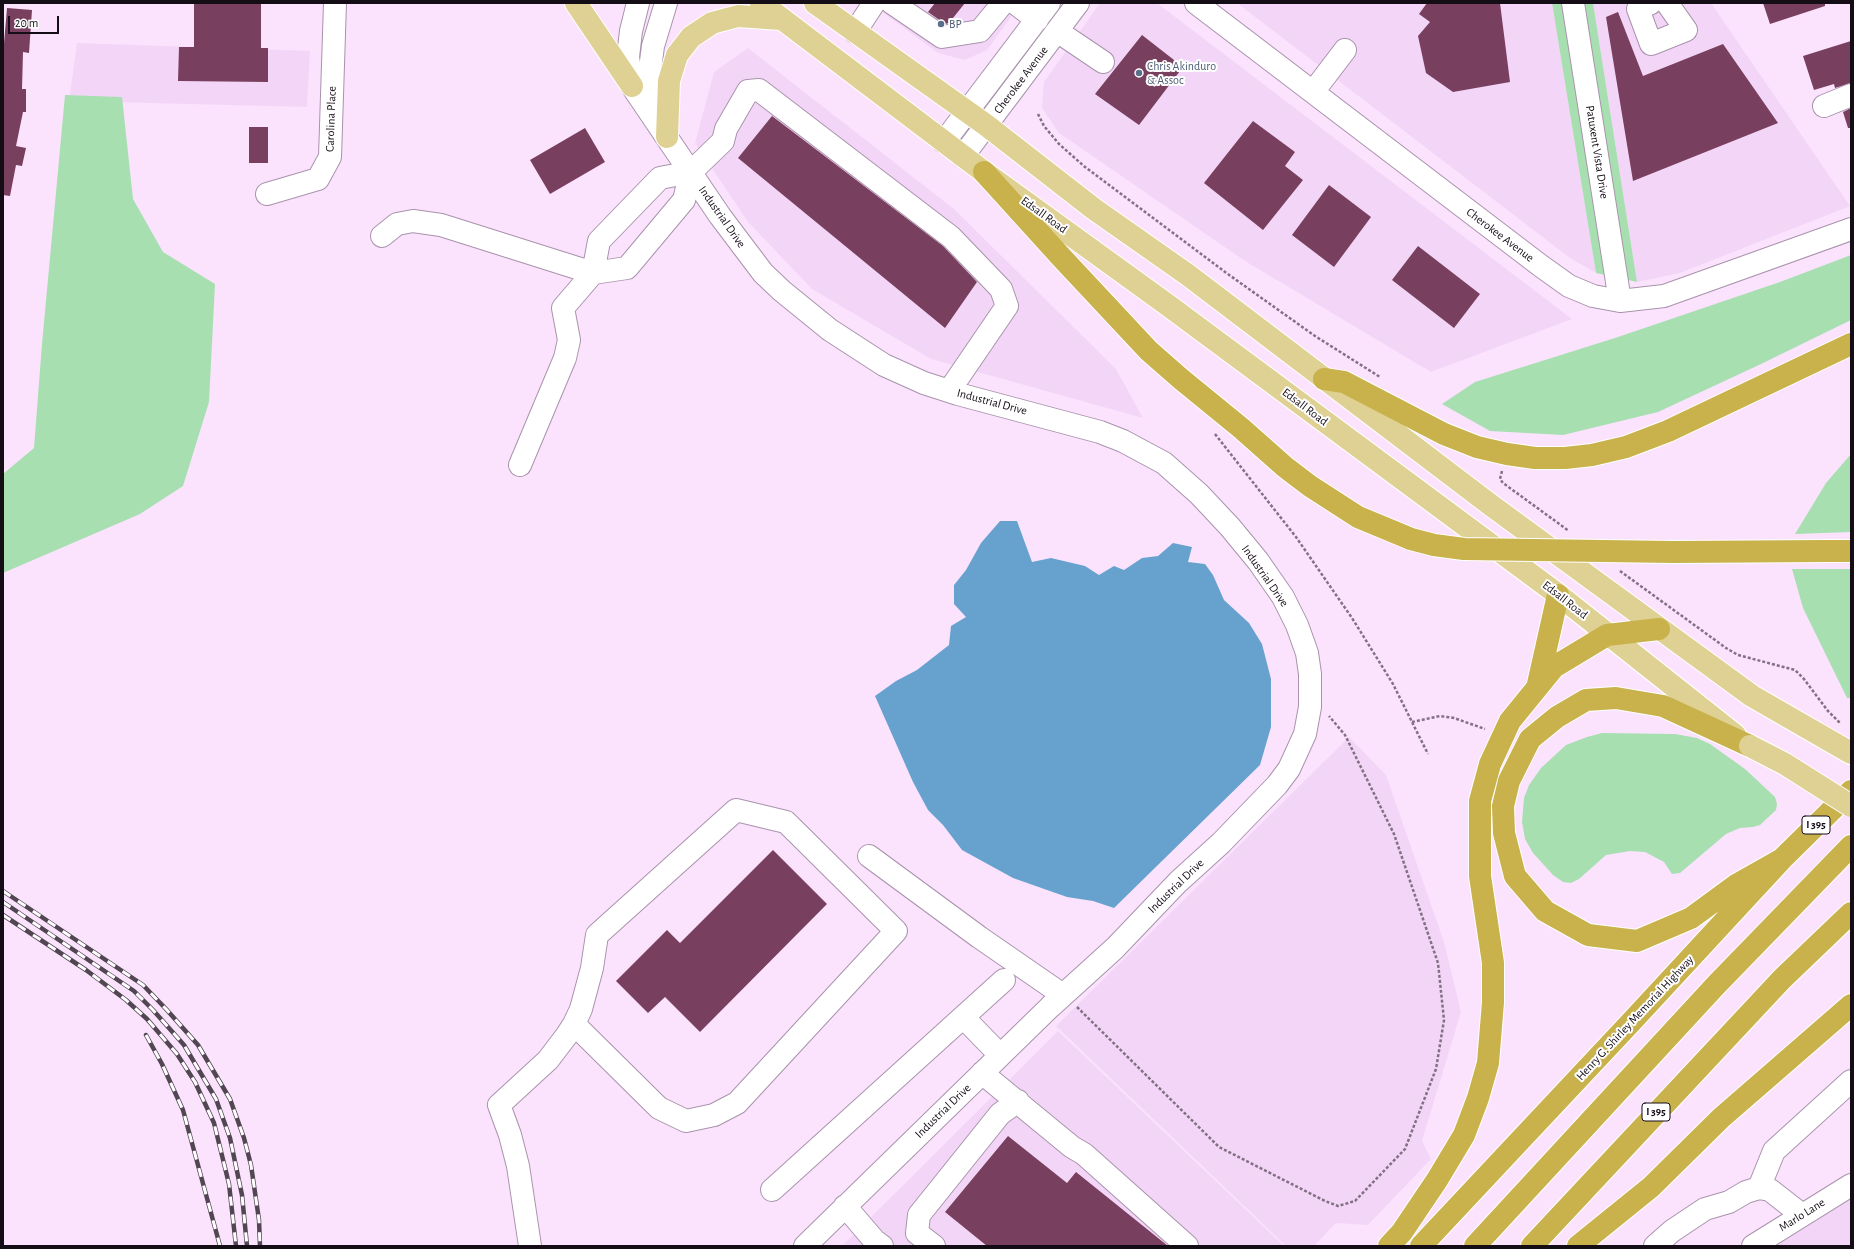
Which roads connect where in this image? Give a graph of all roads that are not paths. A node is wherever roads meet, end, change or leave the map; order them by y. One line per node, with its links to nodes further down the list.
1 (335, 3): 33 (street, Carolina Place)
2 (576, 3): 22 (main road)
3 (638, 3): 22 (street, Industrial Drive)
4 (666, 3): 28 (street, Industrial Drive)
5 (760, 3): 17 (main road, Edsall Road)
6 (815, 3): 19 (main road)
7 (874, 3): 19 (street)
8 (892, 3): 9 (street)
9 (1003, 3)
10 (1015, 3): 16 (street)
11 (1196, 3): 23 (street, Cherokee Avenue)
12 (1573, 3): 37 (street, Patuxent Vista Drive)
13 (1651, 3): 14 (street)
14 (1667, 3)
15 (1077, 5): 18 (street, Cherokee Avenue)
16 (1043, 11): 26 (street, Cherokee Avenue)
17 (781, 19): 28 (main road); 29 (main road, Edsall Road)
18 (1057, 31): 21 (street); 27 (street, Cherokee Avenue)
19 (855, 32): 26 (main road)
20 (1345, 50): 23 (street)
21 (1103, 62)
22 (632, 86): 28 (street, Industrial Drive)
23 (1313, 92): 37 (street, Cherokee Avenue)
24 (1851, 95): 25 (street)
25 (1824, 106)
26 (968, 112): 27 (main road); 29 (street, Cherokee Avenue)
27 (986, 126): 30 (street, Cherokee Avenue); 39 (main road)
28 (667, 137): 31 (street, Industrial Drive)
29 (944, 142): 30 (main road, Edsall Road)
30 (963, 156): 32 (main road, Edsall Road)
31 (691, 172): 36 (street); 36 (street); 40 (street, Industrial Drive); 40 (street)
32 (984, 172): 42 (highway, bridge); 43 (main road, Edsall Road)
33 (267, 194)
34 (1851, 229): 37 (street, Cherokee Avenue)
35 (382, 236): 36 (street)
36 (593, 273): 41 (street)
37 (1620, 301)
38 (1851, 344): 39 (highway)
39 (1324, 379): 44 (main road)
40 (949, 391): 56 (street, Industrial Drive)
41 (520, 465)
42 (1851, 551)
43 (1558, 595): 45 (main road, Edsall Road); 46 (highway)
44 (1659, 629): 45 (highway); 48 (main road)
45 (1607, 635): 46 (highway); 47 (main road, Edsall Road)
46 (1538, 685): 74 (highway)
47 (1750, 746): 50 (main road, Edsall Road, bridge); 53 (highway)
48 (1851, 753)
49 (1851, 791): 53 (highway, Henry G. Shirley Memorial Highway / I 395)
50 (1851, 806)
51 (1851, 846): 76 (highway)
52 (869, 856): 56 (street)
53 (1782, 859): 75 (highway, Henry G. Shirley Memorial Highway / I 395)
54 (1851, 913): 77 (highway, I 395)
55 (1004, 980): 58 (street)
56 (1064, 995): 60 (street, Industrial Drive)
57 (1851, 1005): 78 (highway)
58 (963, 1017): 60 (street); 66 (street)
59 (574, 1024): 59 (street); 69 (street)
60 (1000, 1055): 61 (street, Industrial Drive)
61 (982, 1073): 63 (street); 67 (street, Industrial Drive)
62 (1851, 1081): 65 (street)
63 (1018, 1101): 72 (street); 73 (street)
64 (1851, 1185): 68 (street, Marlo Lane)
65 (1759, 1188): 68 (street); 79 (street)
66 (772, 1190)
67 (845, 1206): 70 (street, Industrial Drive); 71 (street)
68 (1802, 1215): 80 (street, Marlo Lane)
69 (530, 1246)
70 (805, 1246)
71 (882, 1246)
72 (934, 1246)
73 (1187, 1246)
74 (1389, 1246)
75 (1421, 1246)
76 (1475, 1246)
77 (1532, 1246)
78 (1578, 1246)
79 (1655, 1246)
80 (1753, 1246)

